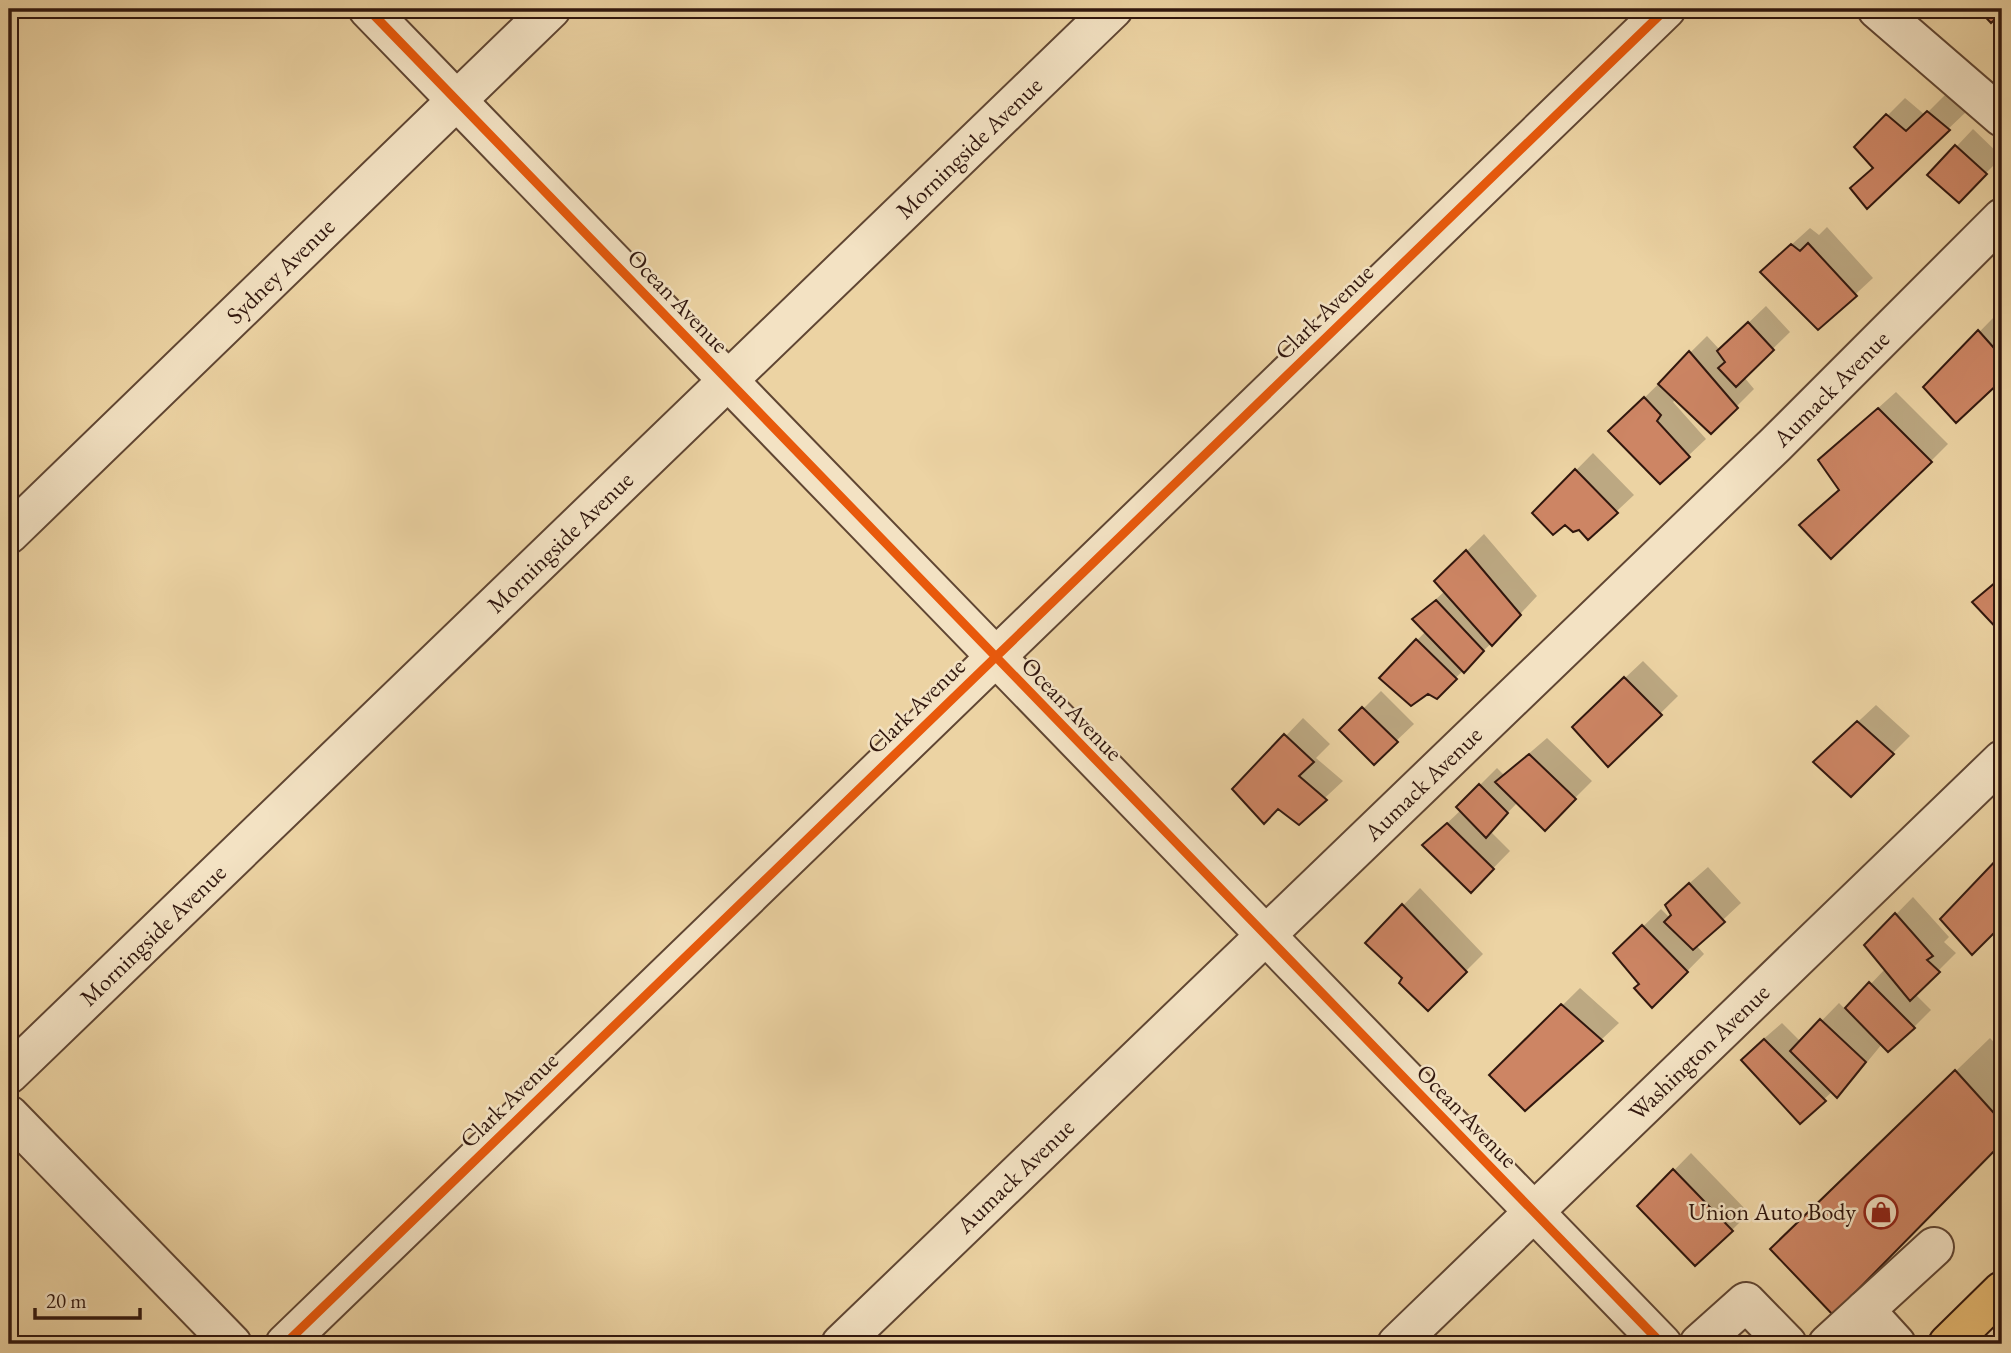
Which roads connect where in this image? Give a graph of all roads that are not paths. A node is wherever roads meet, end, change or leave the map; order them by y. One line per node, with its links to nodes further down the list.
1 (368, 9): 6 (street, Ocean Avenue)
2 (551, 9): 6 (street, Sydney Avenue)
3 (1113, 9): 9 (street, Morningside Avenue)
4 (1666, 9): 11 (street, Clark Avenue)
5 (1877, 9): 7 (street)
6 (457, 100): 9 (street, Ocean Avenue); 10 (street, Sydney Avenue)
7 (2002, 117)
8 (2002, 218): 13 (street, Aumack Avenue)
9 (728, 381): 11 (street, Ocean Avenue); 14 (street, Morningside Avenue)
10 (9, 534)
11 (995, 657): 13 (street, Ocean Avenue); 21 (street, Clark Avenue)
12 (2002, 760): 16 (street, Washington Avenue)
13 (1264, 934): 16 (street, Ocean Avenue); 22 (street, Aumack Avenue)
14 (9, 1074)
15 (9, 1115): 20 (street)
16 (1534, 1212): 23 (street, Washington Avenue); 24 (street, Ocean Avenue)
17 (1934, 1247): 19 (street)
18 (2002, 1291): 29 (highway)
19 (1865, 1310): 27 (street); 28 (street)
20 (232, 1344)
21 (285, 1344)
22 (841, 1344)
23 (1397, 1344)
24 (1662, 1344)
25 (1699, 1344): 26 (street)
26 (1787, 1344)
27 (1828, 1344)
28 (1896, 1344)
29 (1948, 1344)

